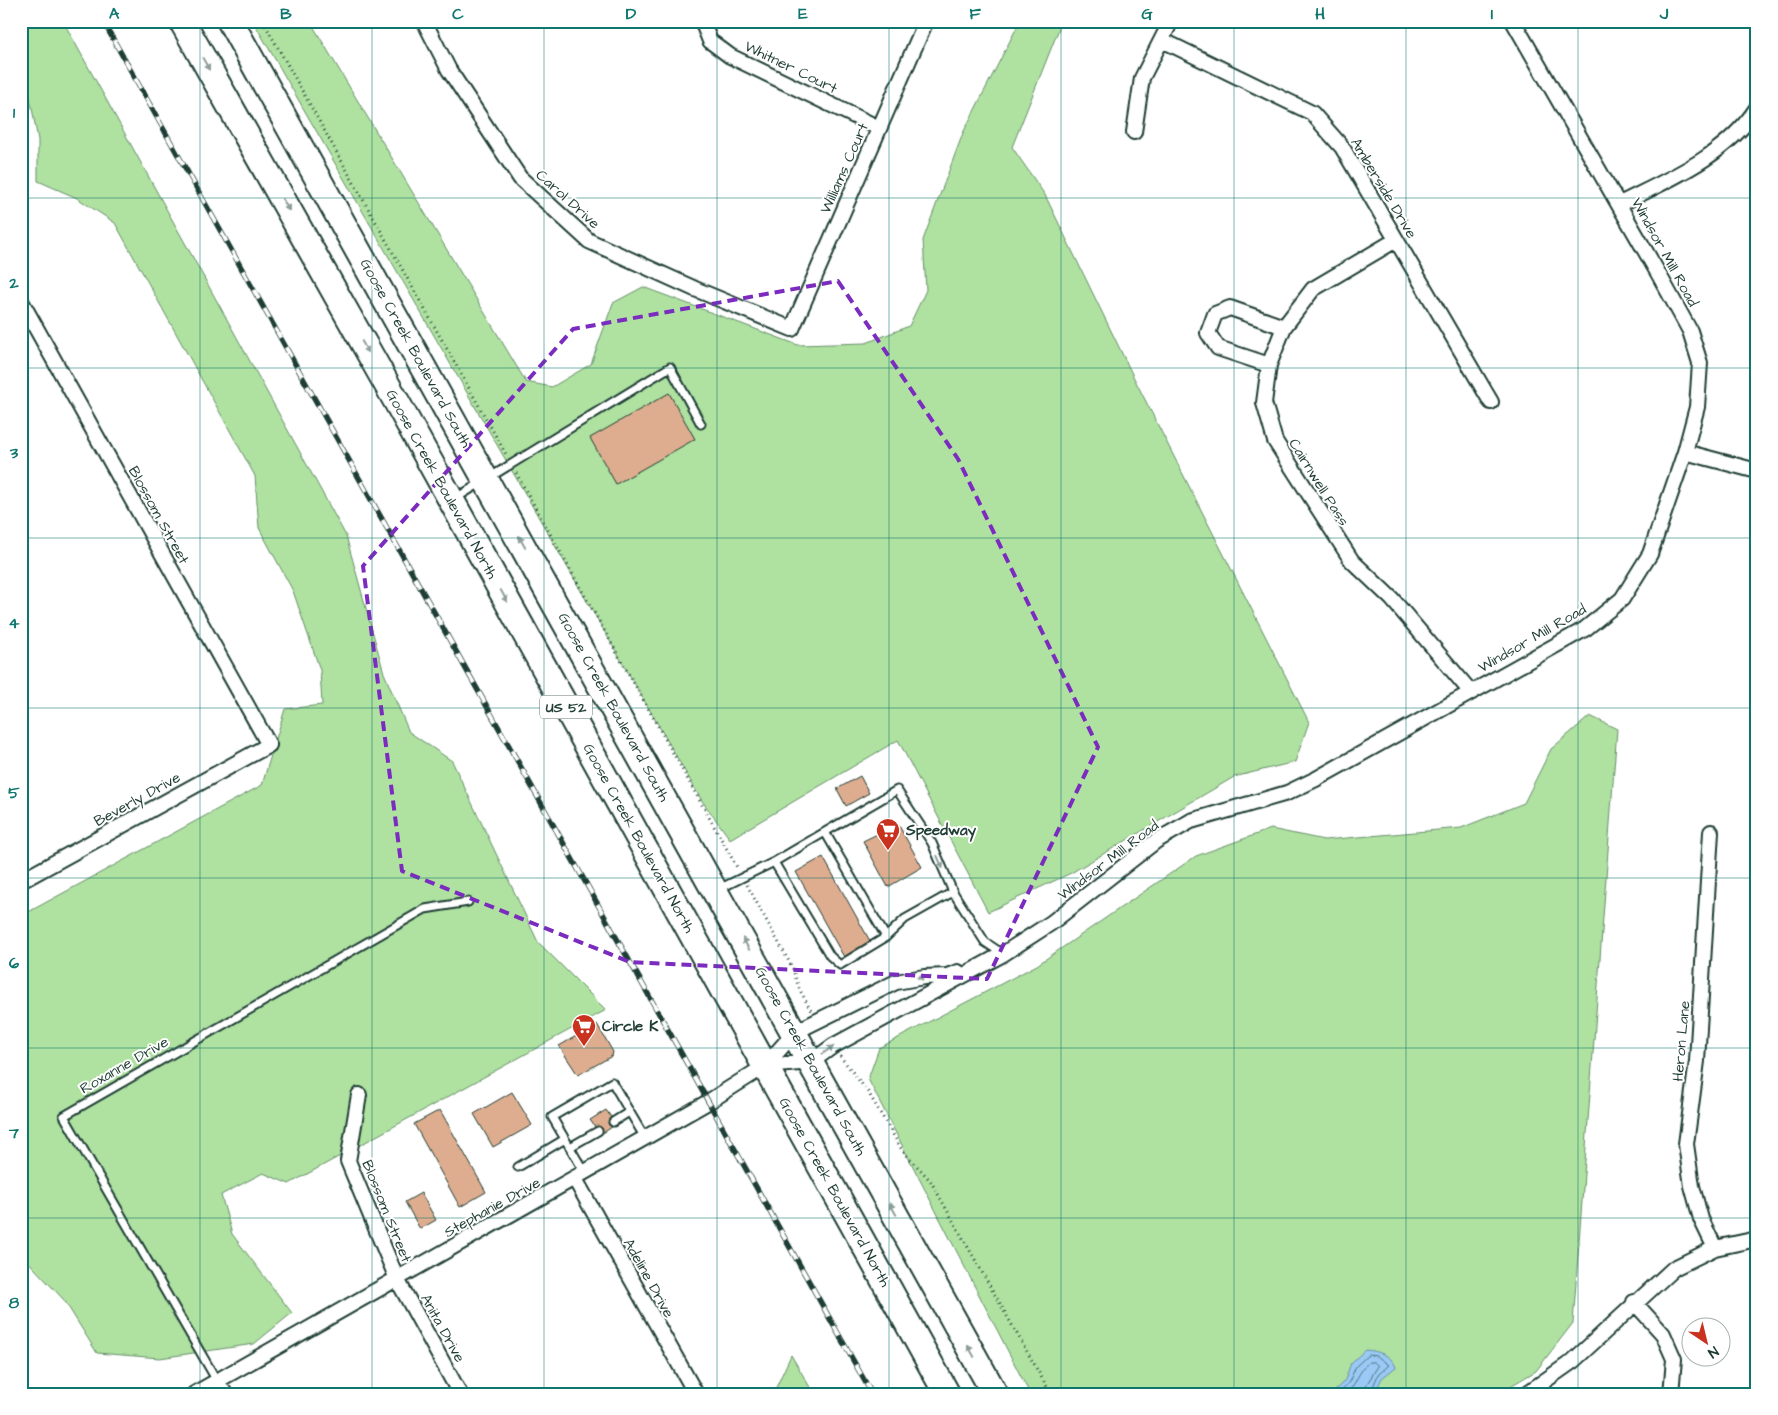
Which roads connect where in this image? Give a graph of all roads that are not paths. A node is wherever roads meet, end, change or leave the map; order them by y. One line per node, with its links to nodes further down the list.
1 (182, 21): 23 (highway, Goose Creek Boulevard North / US 52, one-way to 23)
2 (230, 21): 22 (highway, Goose Creek Boulevard South / US 52)
3 (424, 21): 16 (street, Carol Drive)
4 (702, 21): 10 (street, Whitner Court)
5 (926, 21): 10 (street, Williams Court)
6 (1171, 21): 8 (street)
7 (1513, 21): 12 (street, Windsor Mill Road)
8 (1162, 40): 11 (street); 13 (street, Amberside Drive)
9 (1757, 108): 12 (street)
10 (879, 128): 16 (street, Williams Court)
11 (1134, 132)
12 (1620, 204): 20 (street, Windsor Mill Road)
13 (1396, 240): 15 (street, Cairnwell Pass); 18 (street, Amberside Drive)
14 (21, 301): 25 (street, Blossom Street)
15 (1284, 327): 17 (street, Cairnwell Pass); 17 (street)
16 (792, 329)
17 (1269, 365): 24 (street, Cairnwell Pass)
18 (1491, 402)
19 (701, 424): 22 (lane)
20 (1685, 452): 21 (street); 24 (street, Windsor Mill Road)
21 (1757, 471)
22 (487, 480): 23 (lane); 30 (highway, Goose Creek Boulevard South / US 52, one-way to 22)
23 (451, 501): 37 (highway, Goose Creek Boulevard North / US 52, one-way to 37)
24 (1470, 691): 34 (street, Windsor Mill Road)
25 (269, 745): 29 (street, Beverly Drive)
26 (825, 832): 28 (lane); 31 (lane, one-way to 31); 33 (lane)
27 (1711, 832): 48 (street, Heron Lane)
28 (774, 862): 30 (lane); 33 (lane)
29 (21, 881)
30 (716, 891): 35 (highway, Goose Creek Boulevard South / US 52, one-way to 30)
31 (953, 892): 33 (lane); 34 (lane)
32 (468, 902): 51 (lane, Roxanne Drive)
33 (886, 936)
34 (1003, 954): 35 (street, Windsor Mill Road, one-way to 35); 36 (street, Windsor Mill Road, one-way to 34)
35 (795, 1032): 36 (highway, Goose Creek Boulevard South / US 52); 37 (street, Stephanie Drive)
36 (811, 1062): 37 (street); 57 (highway, Goose Creek Boulevard South / US 52, one-way to 36)
37 (765, 1066): 43 (street, Stephanie Drive); 56 (highway, Goose Creek Boulevard North / US 52)
38 (359, 1095): 49 (street, Blossom Street)
39 (629, 1112): 40 (lane); 42 (lane); 43 (lane)
40 (613, 1122)
41 (598, 1132): 44 (lane)
42 (566, 1138): 44 (lane); 45 (lane)
43 (645, 1138): 46 (street, Stephanie Drive)
44 (570, 1147): 46 (lane)
45 (518, 1167)
46 (580, 1176): 49 (street, Stephanie Drive); 55 (street, Adeline Drive)
47 (1757, 1239): 48 (street)
48 (1715, 1248): 50 (street)
49 (397, 1279): 51 (street, Stephanie Drive); 54 (street, Anita Drive)
50 (1634, 1302): 58 (street); 59 (street)
51 (217, 1380): 52 (street, Stephanie Drive); 53 (street)
52 (194, 1394)
53 (225, 1394)
54 (460, 1394)
55 (696, 1394)
56 (947, 1394)
57 (995, 1394)
58 (1526, 1394)
59 (1671, 1394)

